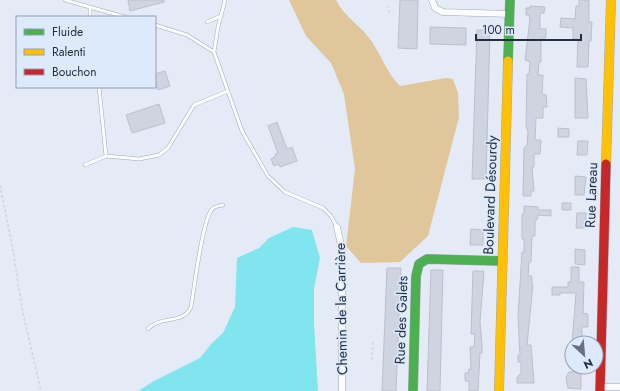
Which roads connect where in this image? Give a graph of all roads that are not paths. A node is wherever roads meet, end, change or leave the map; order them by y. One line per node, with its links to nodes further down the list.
1 (65, 0): 6 (lane)
2 (225, 0): 11 (lane)
3 (432, 0): 8 (street)
4 (510, 0): 8 (street, Boulevard Désourdy)
5 (611, 0): 24 (street, Rue Lareau)
6 (70, 1): 7 (lane)
7 (90, 7): 9 (lane); 10 (lane)
8 (510, 14): 21 (street, Boulevard Désourdy)
9 (90, 16)
10 (122, 16)
11 (221, 16): 12 (lane); 14 (lane)
12 (207, 22)
13 (156, 26): 14 (lane)
14 (214, 52): 16 (lane)
15 (99, 88): 17 (lane)
16 (228, 91): 17 (lane); 20 (lane)
17 (106, 156): 18 (lane)
18 (84, 165)
19 (223, 205): 22 (lane)
20 (338, 227): 25 (street, Chemin de la Carrière)
21 (502, 261): 26 (street, Rue des Galets); 27 (street, Boulevard Désourdy)
22 (148, 329)
23 (620, 387): 24 (street)
24 (600, 389)
25 (342, 391)
26 (413, 391)
27 (499, 391)

